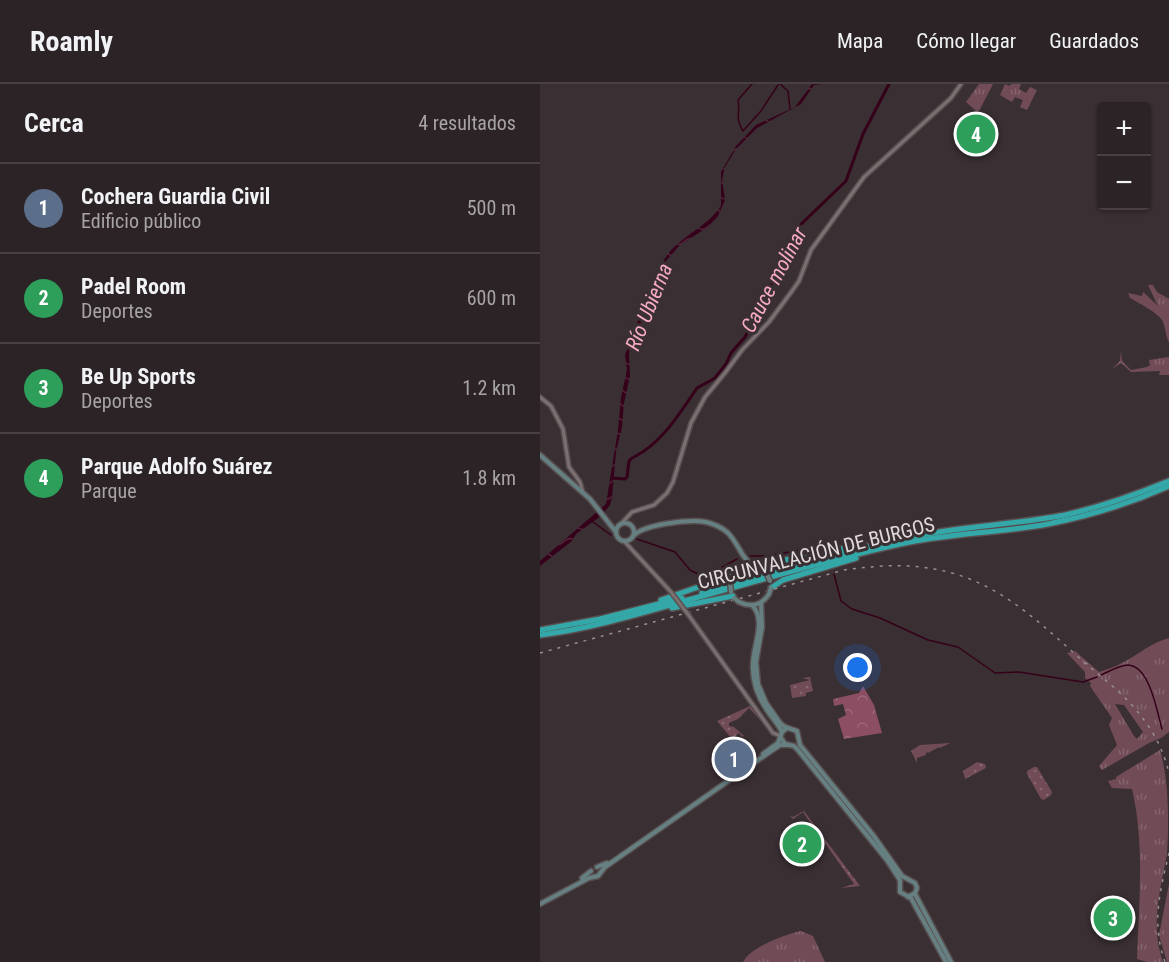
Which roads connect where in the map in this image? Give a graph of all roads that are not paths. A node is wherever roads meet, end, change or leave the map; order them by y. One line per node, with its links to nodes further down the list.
1 (961, 84): 7 (street)
2 (540, 397): 6 (street)
3 (540, 454): 6 (main road)
4 (1169, 481): 14 (highway, CIRCUNVALACIÓN DE BURGOS)
5 (1169, 486): 17 (highway, CIRCUNVALACIÓN DE BURGOS)
6 (583, 493): 8 (main road)
7 (629, 514): 9 (street); 10 (street)
8 (610, 523): 9 (main road); 12 (main road)
9 (620, 524): 10 (main road); 12 (main road)
10 (631, 525): 11 (main road); 13 (main road)
11 (644, 529): 13 (main road); 19 (main road)
12 (616, 532): 16 (main road)
13 (634, 535): 15 (main road)
14 (911, 537): 22 (highway); 28 (highway, CIRCUNVALACIÓN DE BURGOS)
15 (631, 540): 16 (main road); 18 (street)
16 (624, 541): 18 (street)
17 (901, 544): 24 (highway); 28 (highway, CIRCUNVALACIÓN DE BURGOS)
18 (634, 550): 32 (street, bridge)
19 (742, 553): 20 (main road); 21 (main road)
20 (752, 565): 21 (main road); 22 (main road)
21 (740, 567): 23 (main road)
22 (759, 567): 24 (main road, bridge)
23 (731, 578): 25 (main road, bridge); 28 (highway)
24 (770, 591): 26 (main road)
25 (733, 595): 27 (main road, bridge); 28 (highway)
26 (761, 603): 27 (main road); 31 (main road)
27 (752, 605): 32 (main road)
28 (622, 616): 29 (highway, CIRCUNVALACIÓN DE BURGOS); 30 (highway, CIRCUNVALACIÓN DE BURGOS)
29 (540, 630)
30 (540, 634)
31 (788, 727): 32 (main road); 33 (main road)
32 (781, 735): 34 (main road); 35 (main road)
33 (799, 736): 34 (main road); 39 (main road)
34 (788, 745): 37 (main road); 40 (main road)
35 (597, 867): 36 (main road); 37 (main road)
36 (591, 871): 38 (main road); 43 (main road)
37 (601, 872): 38 (main road)
38 (594, 876): 43 (main road)
39 (908, 879): 40 (main road); 41 (main road)
40 (900, 883): 42 (main road)
41 (915, 893): 42 (main road); 45 (main road)
42 (908, 897): 44 (main road)
43 (540, 903)
44 (946, 962)
45 (951, 962)

